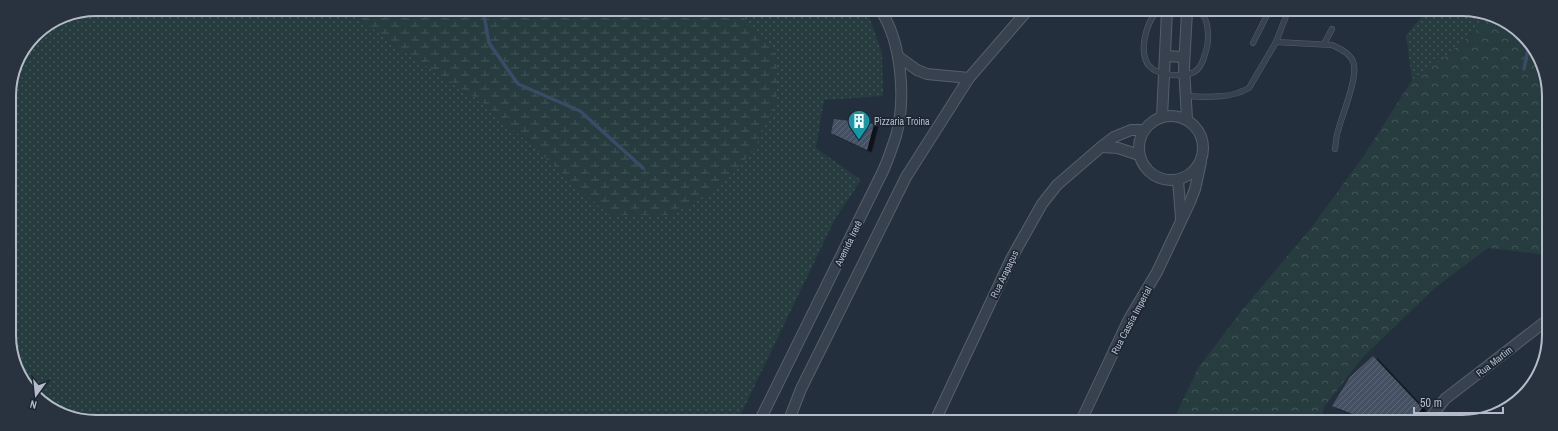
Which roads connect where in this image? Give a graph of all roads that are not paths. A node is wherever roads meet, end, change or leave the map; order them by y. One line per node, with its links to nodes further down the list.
1 (885, 16): 14 (street, Avenida Irerê)
2 (1023, 16): 18 (street)
3 (1153, 16): 16 (lane)
4 (1167, 16): 13 (street)
5 (1187, 16): 15 (street)
6 (1204, 16): 17 (lane)
7 (1266, 16): 11 (lane)
8 (1286, 16): 10 (lane)
9 (1332, 29): 12 (lane)
10 (1276, 42): 12 (lane); 19 (lane)
11 (1253, 43)
12 (1324, 44): 24 (lane)
13 (1165, 56): 15 (street); 16 (street)
14 (899, 57): 18 (street); 30 (street, Avenida Irerê)
15 (1184, 58): 17 (street)
16 (1164, 74): 17 (lane); 20 (street)
17 (1184, 76): 19 (street)
18 (969, 78): 31 (street)
19 (1186, 96): 21 (street)
20 (1162, 117): 21 (street); 22 (street)
21 (1187, 119): 26 (street)
22 (1144, 130): 23 (street, Rua Arapaçus); 25 (street)
23 (1100, 147): 25 (street); 32 (street, Rua Arapaçus)
24 (1335, 149)
25 (1139, 155): 27 (street)
26 (1201, 162): 27 (street); 28 (street, Rua Cassia Imperial)
27 (1178, 180): 28 (street, Rua Cassia Imperial)
28 (1182, 220): 33 (street, Rua Cassia Imperial)
29 (1542, 324): 34 (street, Rua Martim)
30 (762, 415)
31 (791, 415)
32 (938, 415)
33 (1084, 415)
34 (1432, 415)

